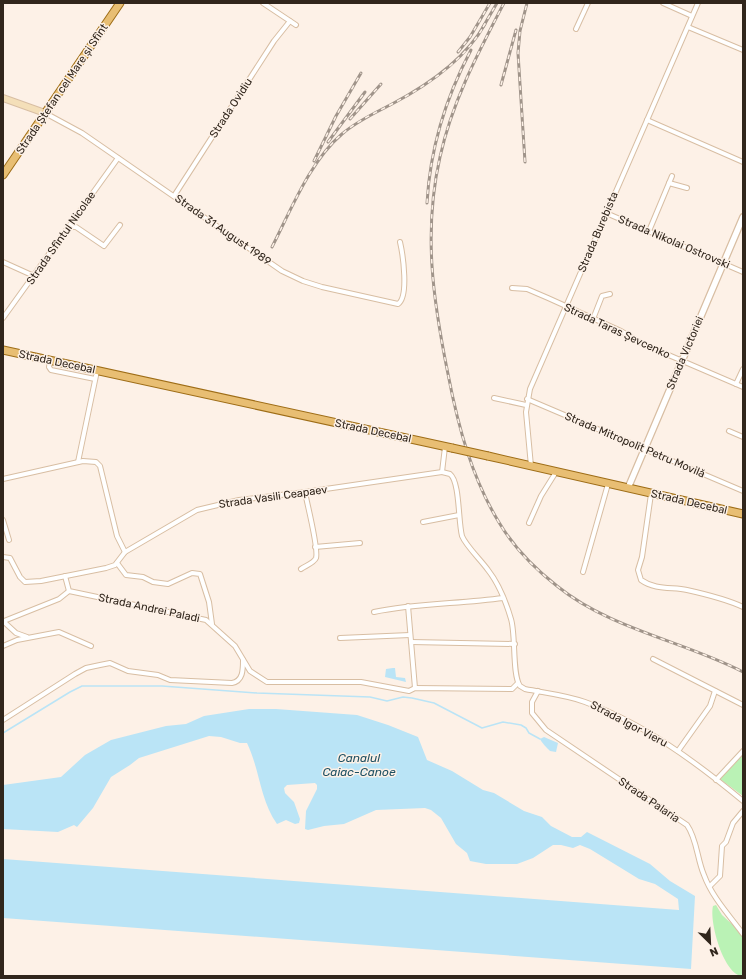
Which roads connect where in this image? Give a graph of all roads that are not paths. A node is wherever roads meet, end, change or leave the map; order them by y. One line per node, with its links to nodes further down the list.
1 (120, 3): 13 (main road, Strada Ștefan cel Mare și Sfînt)
2 (263, 3): 7 (street)
3 (588, 3): 10 (street)
4 (663, 3): 6 (street)
5 (698, 3): 6 (street, Strada Burebista)
6 (692, 16): 9 (street, Strada Burebista)
7 (290, 21): 8 (street); 21 (street, Strada Ovidiu)
8 (296, 26)
9 (688, 27): 11 (street); 14 (street, Strada Burebista)
10 (576, 29)
11 (743, 50)
12 (3, 98): 13 (main road, Strada 31 August 1989)
13 (45, 113): 15 (street, Strada 31 August 1989); 17 (main road, Strada Ștefan cel Mare și Sfînt)
14 (647, 120): 16 (street); 22 (street, Strada Burebista)
15 (118, 158): 21 (street, Strada 31 August 1989); 25 (street, Strada Sfîntul Nicolae)
16 (743, 162)
17 (3, 175)
18 (672, 176): 19 (street)
19 (669, 183): 20 (street); 26 (street)
20 (687, 188)
21 (174, 196): 27 (street, Strada 31 August 1989)
22 (606, 213): 26 (street, Strada Nikolai Ostrovski); 34 (street, Strada Burebista)
23 (743, 217): 29 (street, Strada Victoriei)
24 (120, 225): 25 (street)
25 (68, 227): 31 (street, Strada Sfîntul Nicolae)
26 (648, 231): 29 (street, Strada Nikolai Ostrovski)
27 (400, 242)
28 (3, 262): 31 (street)
29 (724, 264): 30 (street, Strada Nikolai Ostrovski); 38 (street, Strada Victoriei)
30 (743, 272)
31 (34, 276): 35 (street, Strada Sfîntul Nicolae)
32 (512, 288): 34 (street, Strada Taras Șevcenko)
33 (610, 294): 36 (street)
34 (567, 307): 36 (street, Strada Taras Șevcenko); 44 (street, Strada Burebista)
35 (3, 318)
36 (593, 319): 38 (street, Strada Taras Șevcenko)
37 (3, 350): 40 (main road, Strada Decebal)
38 (681, 360): 41 (street, Strada Taras Șevcenko); 49 (street, Strada Victoriei)
39 (743, 369): 41 (street)
40 (96, 375): 48 (main road, Strada Decebal); 50 (street)
41 (736, 384): 42 (street, Strada Taras Șevcenko)
42 (743, 387)
43 (494, 398): 45 (street)
44 (527, 399): 45 (street, Strada Burebista); 49 (street, Strada Mitropolit Petru Movilă)
45 (526, 405): 51 (street, Strada Burebista)
46 (729, 431): 47 (street)
47 (743, 437)
48 (448, 447): 51 (main road, Strada Decebal, bridge); 52 (street)
49 (644, 448): 56 (street, Strada Victoriei); 57 (street, Strada Mitropolit Petru Movilă)
50 (78, 462): 54 (street); 68 (street)
51 (530, 466): 53 (main road, Strada Decebal)
52 (442, 472): 58 (street, Strada Vasili Ceapaev); 61 (street)
53 (556, 472): 55 (main road, Strada Decebal); 64 (street)
54 (3, 479)
55 (608, 484): 56 (main road, Strada Decebal); 72 (street)
56 (628, 488): 59 (main road, Strada Decebal)
57 (743, 491)
58 (304, 492): 67 (street); 68 (street, Strada Vasili Ceapaev)
59 (651, 494): 60 (main road, Strada Decebal); 77 (street)
60 (743, 514)
61 (459, 515): 63 (street); 75 (street)
62 (3, 520): 65 (street)
63 (423, 522)
64 (529, 523)
65 (9, 540)
66 (360, 543): 67 (street)
67 (316, 547): 71 (street)
68 (125, 552): 70 (street, Strada Vasili Ceapaev)
69 (3, 557): 73 (street)
70 (117, 563): 73 (street); 80 (street)
71 (301, 569)
72 (584, 572)
73 (66, 576): 74 (street)
74 (69, 591): 79 (street); 80 (street, Strada Andrei Paladi)
75 (503, 598): 76 (street); 85 (street)
76 (408, 606): 78 (street); 81 (street)
77 (743, 607)
78 (374, 612)
79 (3, 621): 82 (street)
80 (212, 625): 89 (street, Strada Andrei Paladi)
81 (410, 635): 83 (street); 84 (street)
82 (29, 637): 86 (street); 87 (street)
83 (340, 638)
84 (411, 642): 85 (street); 91 (street)
85 (515, 644): 90 (street)
86 (3, 646)
87 (91, 646)
88 (653, 659): 93 (street)
89 (243, 660): 91 (street); 95 (street)
90 (518, 683): 91 (street); 92 (street, Strada Igor Vieru)
91 (415, 688)
92 (538, 691): 96 (street, Strada Igor Vieru); 101 (street, Strada Palaria)
93 (715, 691): 94 (street); 96 (street)
94 (743, 705)
95 (3, 720)
96 (678, 751): 98 (street, Strada Igor Vieru)
97 (743, 751): 98 (street)
98 (716, 780): 99 (street, Strada Igor Vieru)
99 (743, 801)
100 (743, 811): 101 (street)
101 (710, 886): 102 (street, Strada Palaria)
102 (743, 934)

